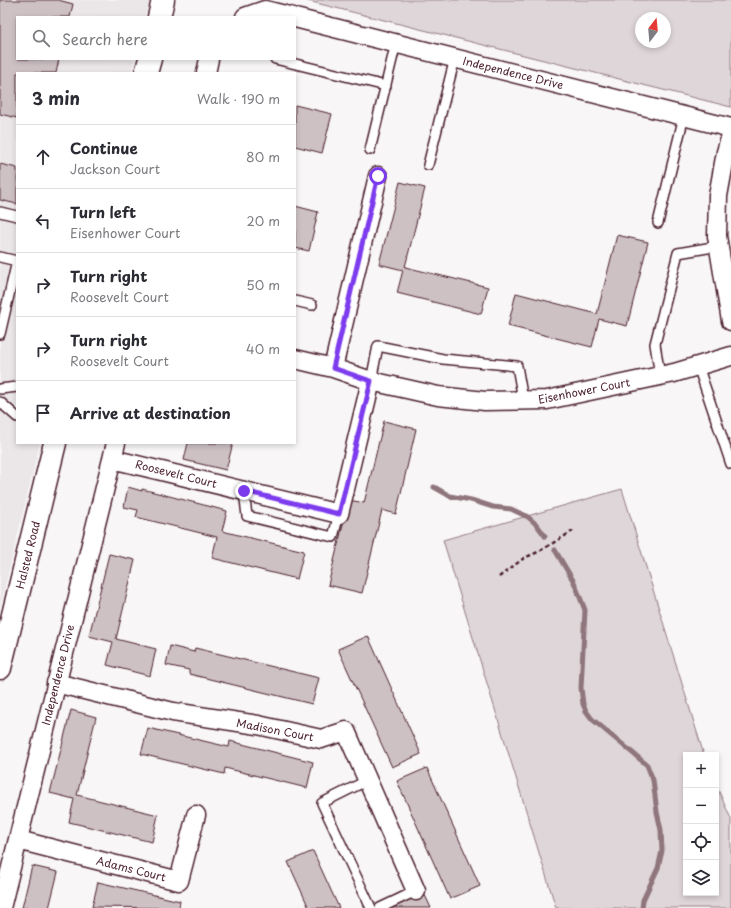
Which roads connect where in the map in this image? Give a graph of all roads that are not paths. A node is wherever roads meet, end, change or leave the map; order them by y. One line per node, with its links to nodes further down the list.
1 (163, 0): 2 (street)
2 (159, 16)
3 (248, 16): 4 (street, Independence Drive)
4 (290, 16)
5 (296, 18): 6 (street, Independence Drive)
6 (396, 43): 7 (street, Independence Drive); 11 (lane)
7 (455, 58): 12 (street, Independence Drive); 16 (lane)
8 (150, 60): 10 (street)
9 (279, 60): 11 (lane)
10 (146, 72)
11 (386, 86): 15 (lane)
12 (684, 116): 13 (street, Independence Drive); 20 (lane)
13 (731, 128)
14 (731, 136): 21 (street)
15 (370, 150)
16 (428, 165)
17 (378, 176): 32 (street)
18 (0, 212): 19 (lane)
19 (16, 216)
20 (658, 223)
21 (719, 246): 27 (street); 33 (lane)
22 (0, 257): 23 (lane)
23 (16, 261)
24 (16, 265): 28 (lane)
25 (296, 301): 26 (lane)
26 (312, 305)
27 (730, 316)
28 (0, 334)
29 (731, 356): 31 (street, Eisenhower Court)
30 (296, 359): 32 (street, Eisenhower Court)
31 (698, 366): 33 (street, Eisenhower Court); 42 (lane)
32 (333, 368): 34 (street, Eisenhower Court)
33 (660, 376): 37 (street, Eisenhower Court)
34 (371, 381): 37 (street, Eisenhower Court); 37 (lane); 44 (street)
35 (16, 387): 36 (lane)
36 (0, 389)
37 (523, 400)
38 (0, 402): 39 (lane)
39 (16, 416)
40 (55, 444): 45 (street, Halsted Road)
41 (114, 451): 43 (street, Roosevelt Court); 46 (street, Independence Drive)
42 (731, 464)
43 (244, 491): 44 (street, Roosevelt Court); 44 (lane)
44 (339, 514)
45 (0, 668)
46 (56, 683): 47 (street, Madison Court); 49 (street, Independence Drive)
47 (368, 780): 50 (street, Madison Court); 52 (lane)
48 (196, 815): 49 (street, Adams Court)
49 (18, 840): 51 (street, Independence Drive)
50 (416, 891): 53 (lane)
51 (1, 908)
52 (371, 908)
53 (380, 908)

